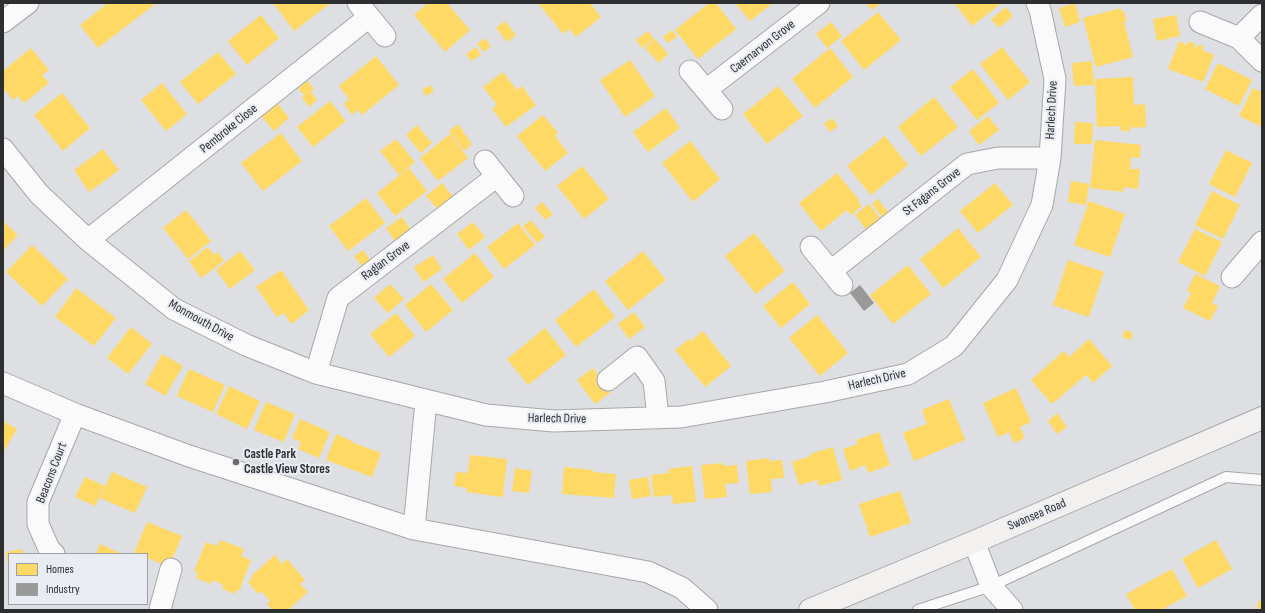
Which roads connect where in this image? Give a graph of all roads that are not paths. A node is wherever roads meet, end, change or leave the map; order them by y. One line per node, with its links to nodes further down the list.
1 (28, 3): 6 (street)
2 (819, 3): 12 (street, Caernarvon Grove)
3 (1037, 3): 15 (street, Harlech Drive)
4 (363, 10): 8 (street, Pembroke Close); 17 (street, Pembroke Close)
5 (1262, 15): 9 (street)
6 (3, 22)
7 (1200, 22): 9 (street)
8 (385, 36)
9 (1239, 38): 10 (street)
10 (1262, 61)
11 (690, 71): 12 (street)
12 (706, 90): 13 (street)
13 (722, 109)
14 (3, 150): 17 (street, Monmouth Drive)
15 (1050, 158): 19 (street, St Fagans Grove); 26 (street, Harlech Drive)
16 (513, 196): 21 (street, Raglan Grove)
17 (88, 240): 21 (street, Monmouth Drive)
18 (1262, 242): 20 (street)
19 (811, 247)
20 (1232, 277)
21 (316, 373): 24 (street, Monmouth Drive)
22 (608, 380): 26 (street)
23 (3, 384): 25 (street)
24 (426, 401): 26 (street, Harlech Drive); 29 (street)
25 (75, 414): 29 (street); 31 (street, Beacons Court)
26 (658, 417)
27 (1262, 418): 30 (street, Swansea Road)
28 (1262, 480): 33 (lane)
29 (414, 529): 35 (street)
30 (974, 542): 33 (street); 36 (street, Swansea Road)
31 (53, 553)
32 (171, 569): 34 (street)
33 (991, 586): 37 (lane); 38 (street)
34 (156, 608)
35 (707, 610)
36 (810, 610)
37 (918, 610)
38 (1012, 610)

